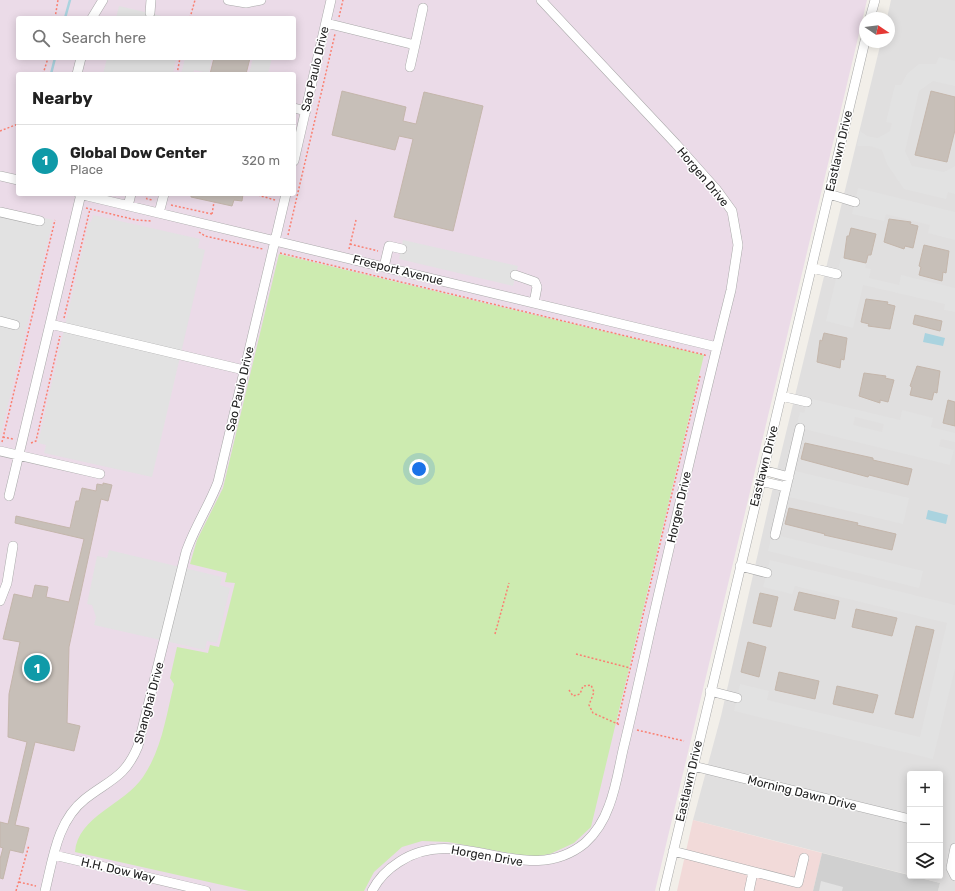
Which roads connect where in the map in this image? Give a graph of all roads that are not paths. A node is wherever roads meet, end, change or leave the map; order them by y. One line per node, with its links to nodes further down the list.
1 (103, 0): 11 (street)
2 (151, 0): 10 (street)
3 (228, 0): 4 (street)
4 (261, 0)
5 (331, 0): 12 (street, Sao Paulo Drive)
6 (541, 0): 44 (street, Horgen Drive)
7 (875, 0): 9 (street)
8 (423, 8): 13 (street)
9 (872, 12)
10 (150, 13)
11 (93, 16)
12 (326, 23): 13 (street); 19 (street, Sao Paulo Drive)
13 (415, 45): 16 (street)
14 (863, 48): 23 (street, Eastlawn Drive)
15 (80, 60): 17 (street)
16 (410, 67)
17 (78, 72)
18 (296, 108): 19 (street)
19 (306, 111): 20 (street, Sao Paulo Drive)
20 (296, 153)
21 (0, 176): 22 (street)
22 (16, 180)
23 (829, 194): 29 (street); 37 (street, Eastlawn Drive)
24 (80, 196): 43 (street)
25 (88, 196): 30 (street, Freeport Avenue)
26 (130, 196): 30 (street)
27 (163, 196): 32 (street)
28 (285, 198): 34 (street, Sao Paulo Drive)
29 (855, 202)
30 (128, 206): 32 (street, Freeport Avenue)
31 (0, 212): 33 (street)
32 (159, 213): 34 (street, Freeport Avenue)
33 (40, 221)
34 (275, 241): 36 (street, Freeport Avenue); 45 (street, Sao Paulo Drive)
35 (402, 249): 36 (street)
36 (384, 267): 40 (street, Freeport Avenue)
37 (812, 268): 38 (street); 46 (street, Eastlawn Drive)
38 (837, 274)
39 (515, 275): 40 (street)
40 (534, 303): 44 (street, Freeport Avenue)
41 (0, 321): 42 (street)
42 (15, 324)
43 (50, 324): 45 (street); 50 (street)
44 (717, 347): 76 (street, Horgen Drive)
45 (244, 370): 61 (street, Sao Paulo Drive)
46 (781, 396): 47 (street); 51 (street, Eastlawn Drive)
47 (807, 402)
48 (800, 428): 53 (street)
49 (0, 450): 50 (street)
50 (18, 455): 52 (street); 56 (street)
51 (763, 470): 53 (street); 54 (street, Eastlawn Drive)
52 (100, 474)
53 (789, 477): 55 (street)
54 (760, 481): 55 (street); 59 (street, Eastlawn Drive)
55 (786, 487): 57 (street)
56 (9, 496)
57 (775, 534)
58 (13, 546): 62 (street)
59 (740, 566): 60 (street); 63 (street, Eastlawn Drive)
60 (767, 573)
61 (179, 580): 69 (street, Shanghai Drive)
62 (0, 602)
63 (710, 691): 64 (street); 65 (street, Eastlawn Drive)
64 (737, 698)
65 (693, 766): 66 (street, Morning Dawn Drive); 68 (street, Eastlawn Drive)
66 (907, 819)
67 (955, 848): 72 (street)
68 (673, 851): 71 (street); 77 (street, Eastlawn Drive)
69 (54, 855): 74 (street, Shanghai Drive); 75 (street, H.H. Dow Way)
70 (804, 858): 73 (street)
71 (753, 872): 73 (street); 78 (street)
72 (955, 876)
73 (797, 887)
74 (46, 891)
75 (206, 891)
76 (372, 891)
77 (664, 891)
78 (749, 891)

